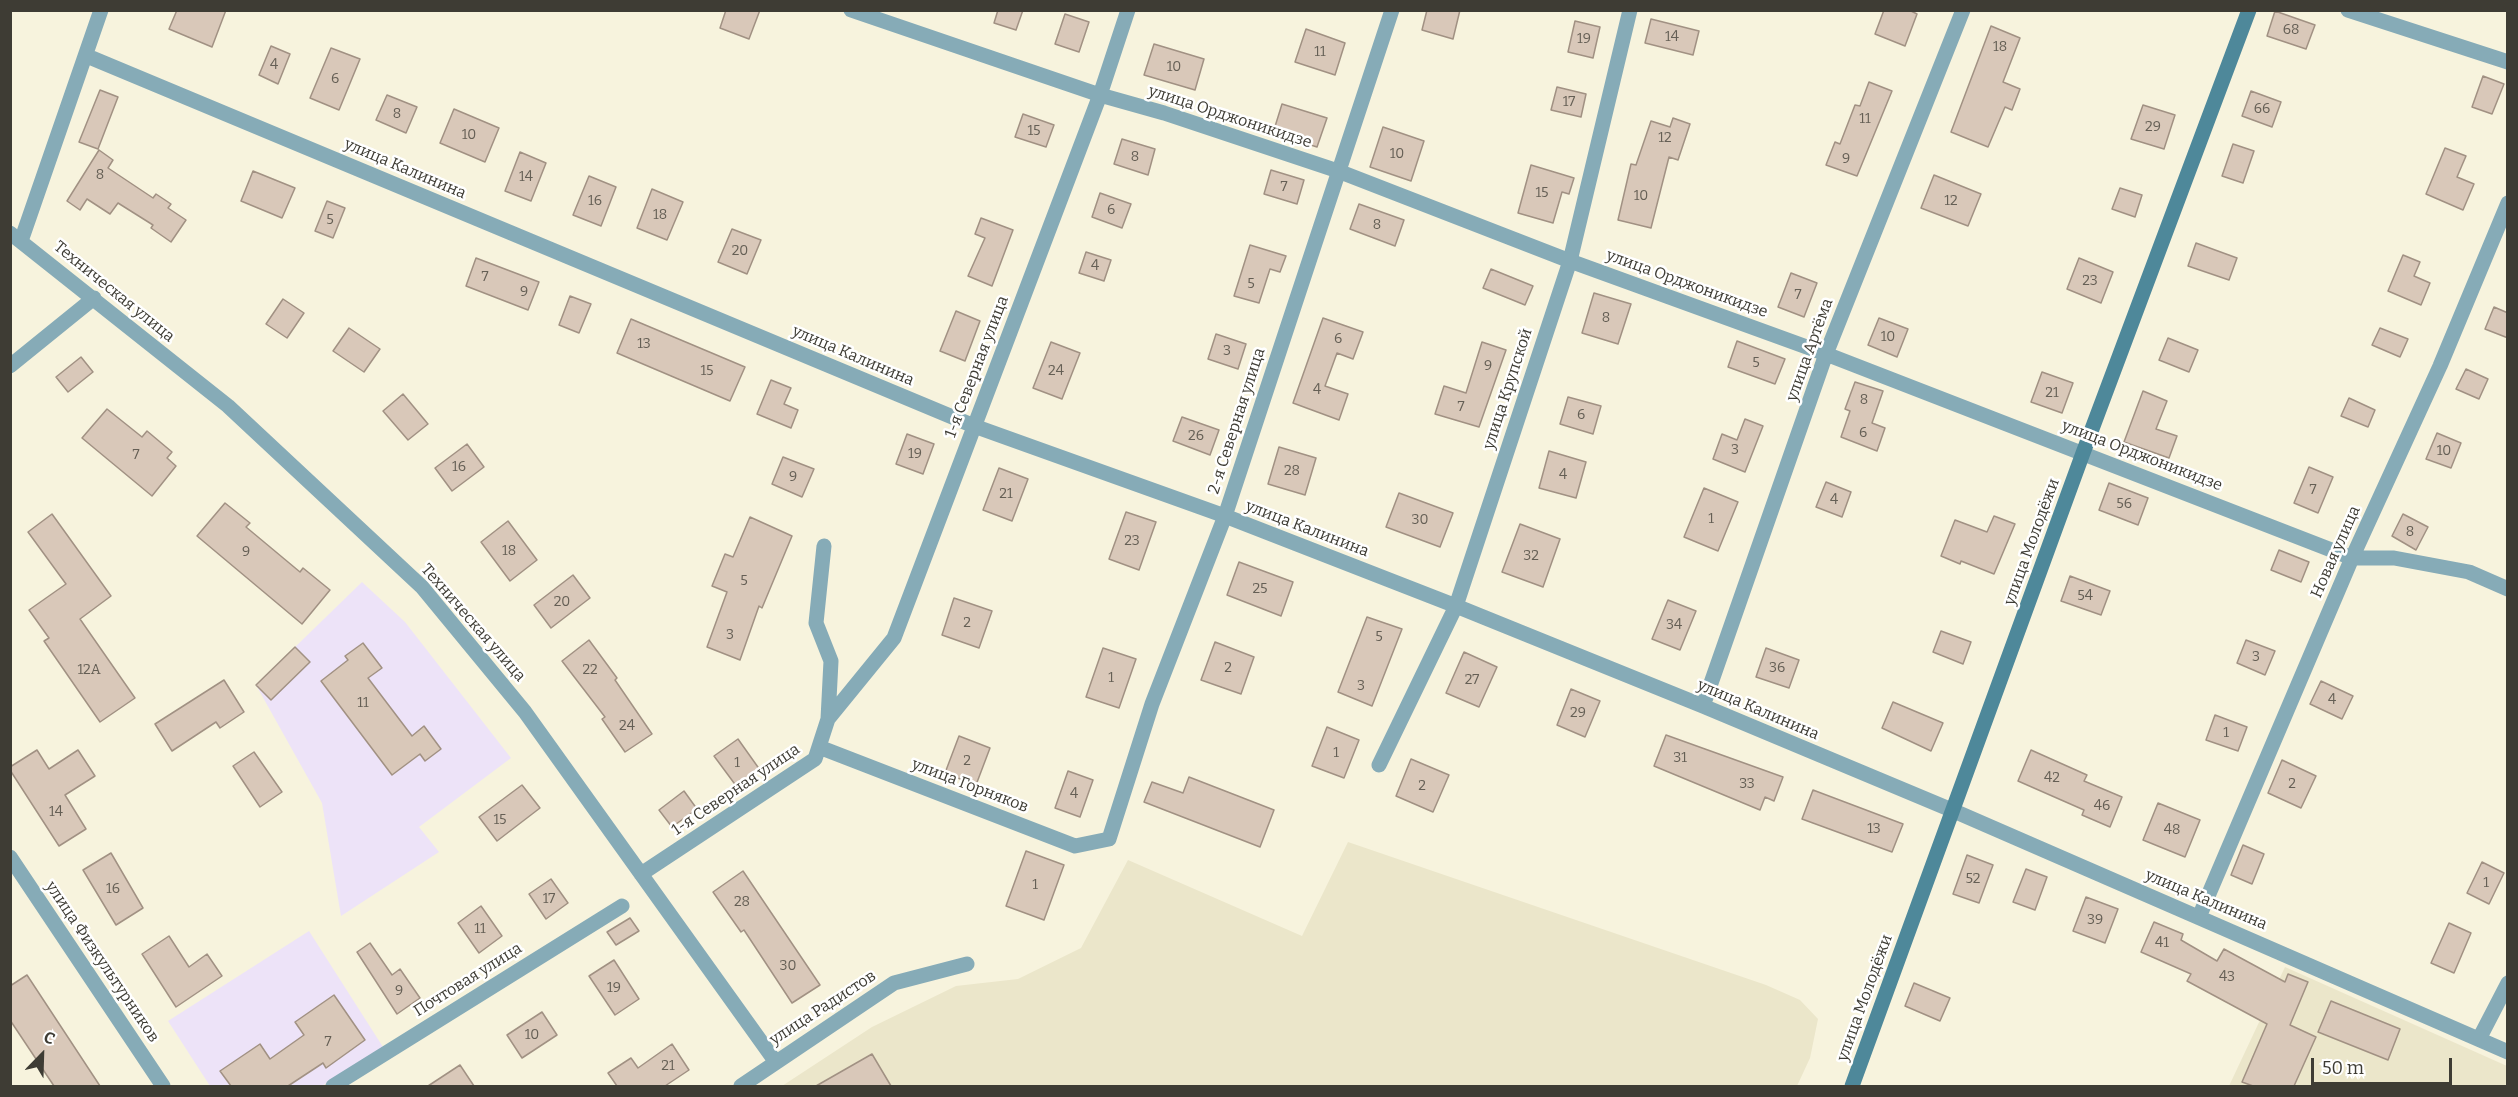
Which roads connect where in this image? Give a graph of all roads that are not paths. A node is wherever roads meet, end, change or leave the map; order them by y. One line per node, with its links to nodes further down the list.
1 (101, 10): 9 (street)
2 (851, 10): 11 (street, улица Орджоникидзе)
3 (1128, 10): 11 (street, 1-я Северная улица)
4 (1392, 10): 12 (street, 2-я Северная улица)
5 (1630, 10): 15 (street, улица Крупской)
6 (1963, 10): 17 (street, улица Артёма)
7 (2249, 10): 20 (main road, улица Молодёжи)
8 (2348, 10): 10 (street)
9 (87, 56): 14 (street); 19 (street, улица Калинина)
10 (2508, 62)
11 (1100, 95): 12 (street, улица Орджоникидзе); 19 (street, 1-я Северная улица)
12 (1338, 171): 15 (street, улица Орджоникидзе); 21 (street, 2-я Северная улица)
13 (2508, 203): 23 (street, Новая улица)
14 (16, 237): 16 (street, Техническая улица)
15 (1570, 261): 17 (street, улица Орджоникидзе); 25 (street, улица Крупской)
16 (94, 298): 18 (street); 33 (street, Техническая улица)
17 (1826, 354): 20 (street, улица Орджоникидзе); 26 (street, улица Артёма)
18 (10, 366)
19 (974, 426): 21 (street, улица Калинина); 27 (street, 1-я Северная улица)
20 (2083, 453): 23 (street, улица Орджоникидзе); 30 (main road, улица Молодёжи)
21 (1225, 516): 25 (street, улица Калинина); 31 (street, 2-я Северная улица)
22 (824, 546): 27 (street, 1-я Северная улица)
23 (2352, 558): 24 (street, улица Орджоникидзе); 35 (street, Новая улица)
24 (2508, 589)
25 (1456, 606): 26 (street, улица Калинина); 29 (street, улица Крупской)
26 (1703, 706): 30 (street, улица Калинина)
27 (828, 719): 28 (street, 1-я Северная улица)
28 (819, 747): 31 (street, улица Горняков); 33 (street, 1-я Северная улица)
29 (1379, 765)
30 (1954, 811): 35 (street, улица Калинина); 44 (main road, улица Молодёжи)
31 (1109, 839)
32 (10, 857): 41 (street, улица Физкультурников)
33 (642, 874): 40 (street, Техническая улица)
34 (622, 906): 42 (street, Почтовая улица)
35 (2199, 917): 38 (street, улица Калинина)
36 (967, 964): 40 (street, улица Радистов)
37 (2508, 983): 38 (street)
38 (2479, 1039): 39 (street, улица Калинина)
39 (2508, 1052)
40 (775, 1061): 43 (street, улица Радистов)
41 (163, 1086)
42 (333, 1086)
43 (741, 1086)
44 (1852, 1086)

